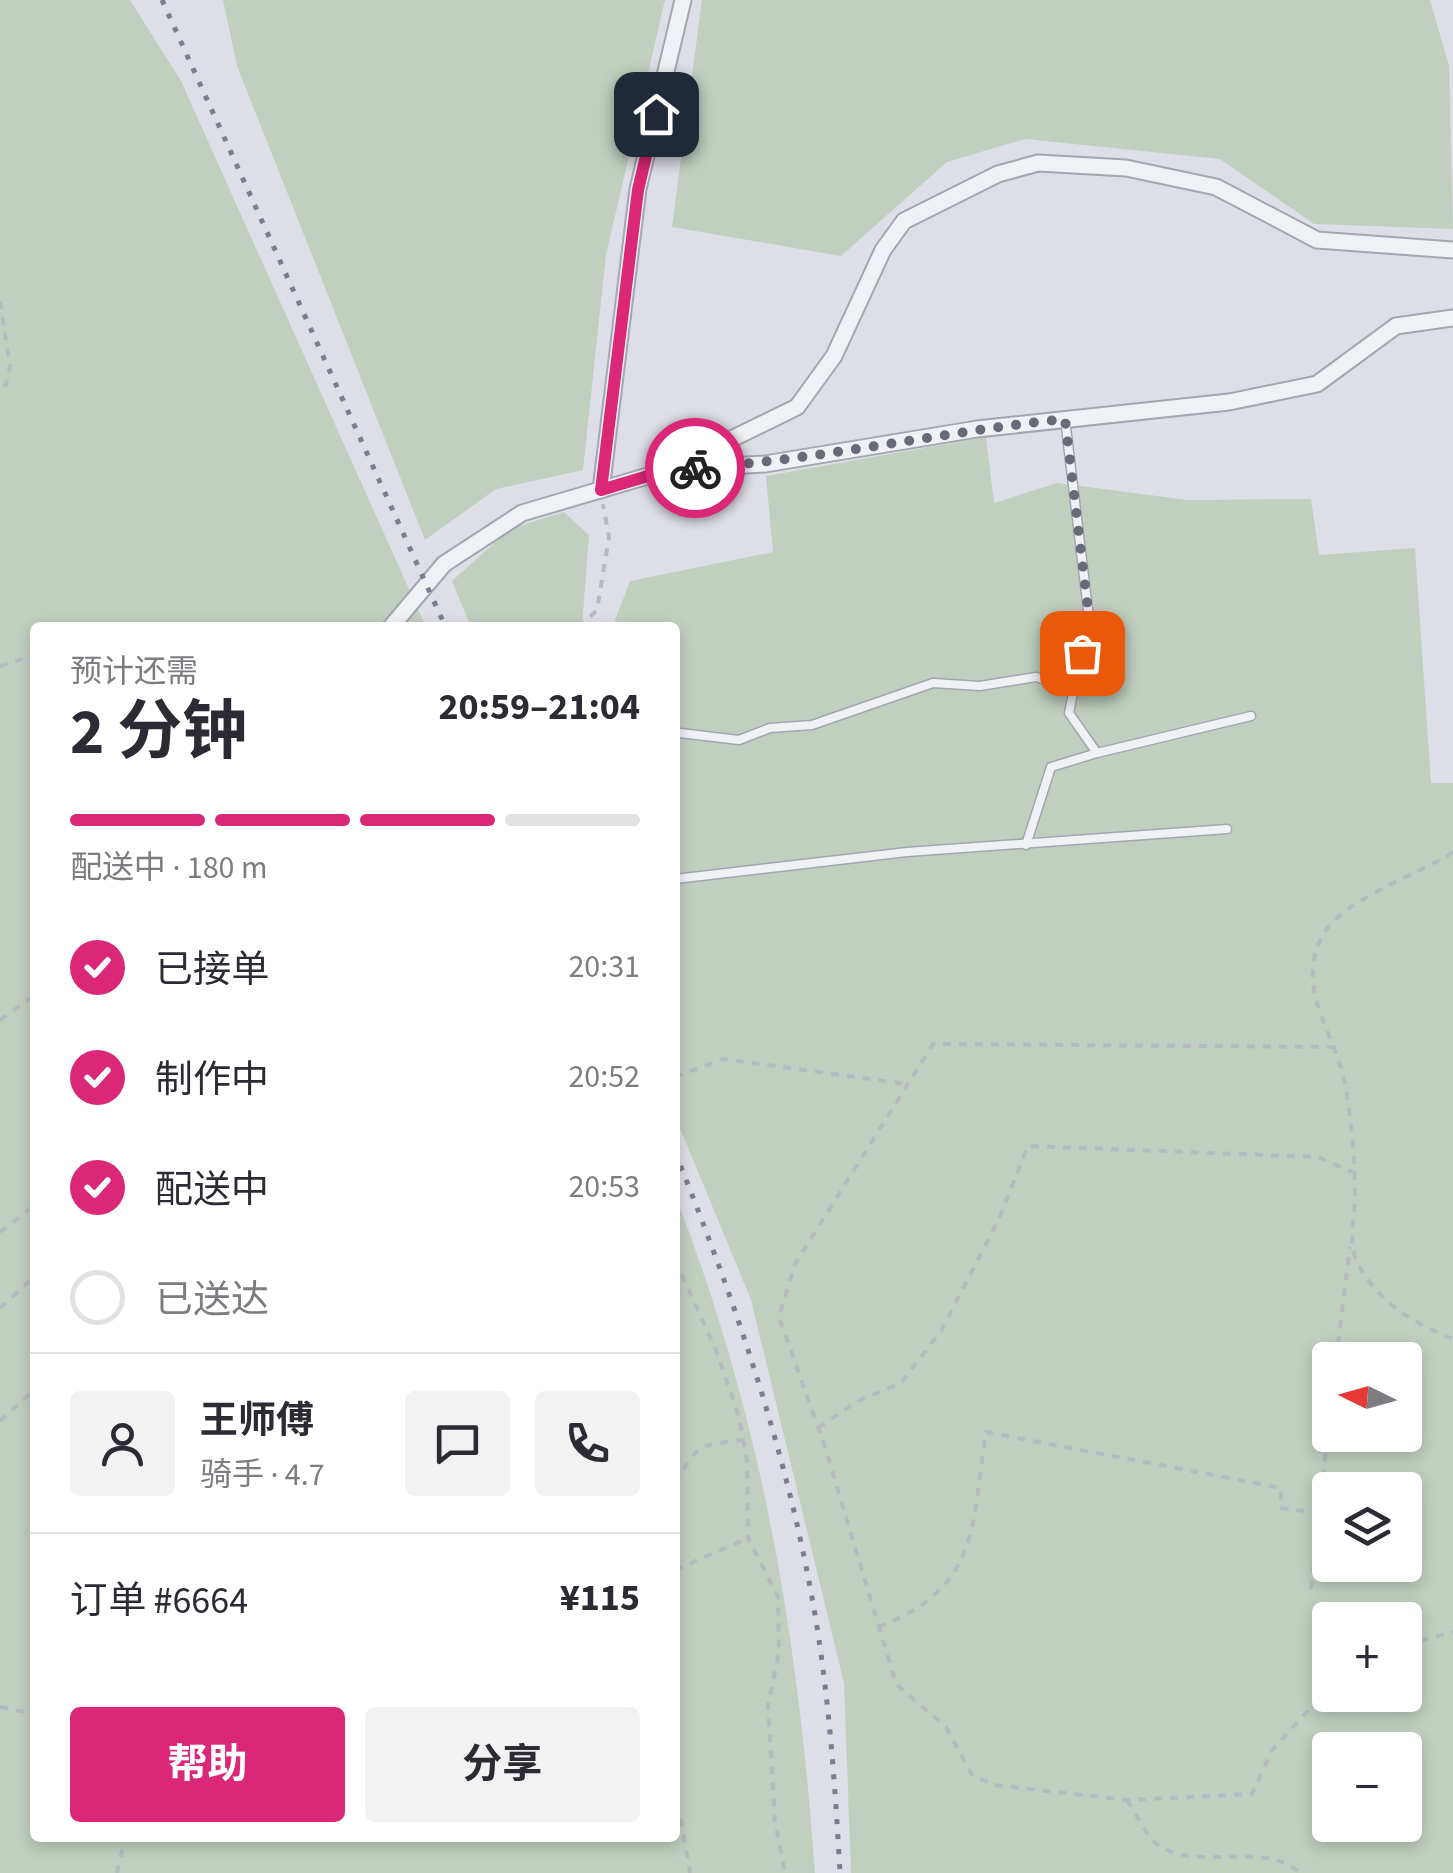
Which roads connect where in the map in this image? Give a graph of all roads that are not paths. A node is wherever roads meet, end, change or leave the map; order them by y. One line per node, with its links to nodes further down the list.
1 (683, 0): 6 (street)
2 (1453, 250): 5 (street)
3 (1453, 318): 4 (street)
4 (1065, 419): 5 (street); 8 (lane)
5 (668, 470): 6 (street)
6 (601, 490): 7 (street)
7 (395, 622)
8 (1074, 688): 10 (lane); 11 (lane)
9 (1251, 716): 11 (lane)
10 (680, 733)
11 (1096, 753): 13 (lane)
12 (1226, 829): 13 (lane)
13 (1026, 845): 14 (lane)
14 (680, 878)

